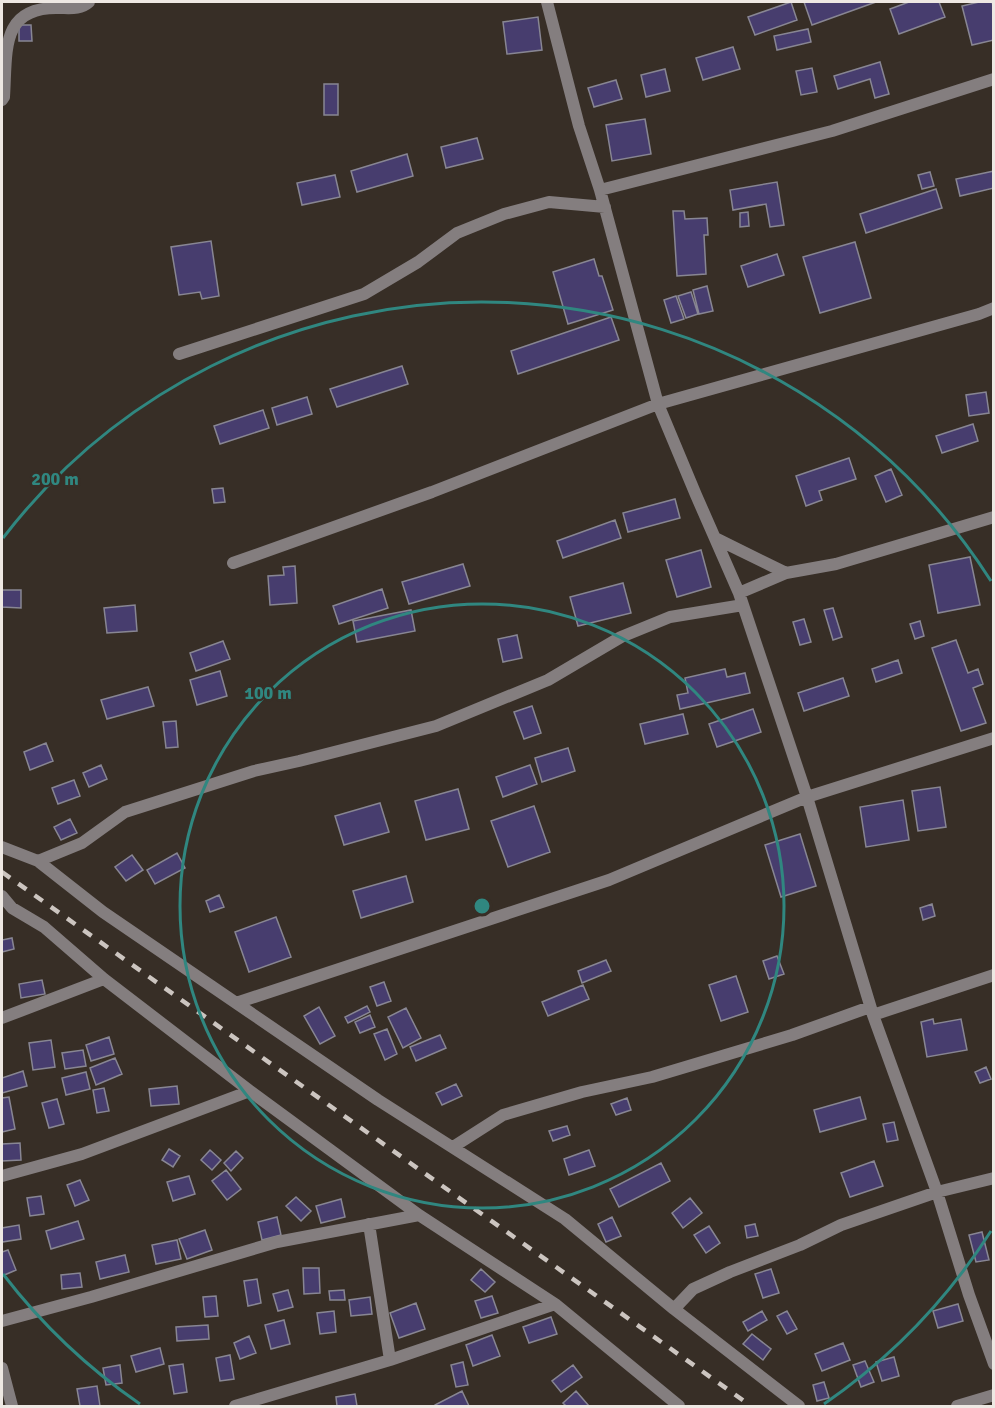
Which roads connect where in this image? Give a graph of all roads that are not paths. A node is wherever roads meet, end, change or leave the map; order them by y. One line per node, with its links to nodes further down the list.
1 (89, 2): 4 (street)
2 (547, 2): 5 (street)
3 (993, 79): 5 (street)
4 (2, 100)
5 (600, 190): 6 (street)
6 (605, 207): 8 (street); 9 (street)
7 (993, 308): 9 (street)
8 (179, 354)
9 (658, 404): 11 (street); 12 (street)
10 (993, 518): 13 (street)
11 (714, 538): 13 (street); 14 (street)
12 (232, 562)
13 (786, 573): 14 (street)
14 (741, 599): 16 (street); 18 (street)
15 (993, 738): 16 (street)
16 (807, 797): 22 (street); 23 (street)
17 (2, 847): 18 (street)
18 (38, 861): 22 (street)
19 (2, 896): 21 (street)
20 (993, 975): 23 (street)
21 (104, 979): 24 (street); 25 (street)
22 (236, 1003): 26 (street)
23 (872, 1011): 26 (street); 29 (street)
24 (2, 1018)
25 (250, 1091): 27 (street); 30 (street)
26 (453, 1147): 33 (street)
27 (2, 1176)
28 (993, 1178): 29 (street)
29 (938, 1191): 33 (street); 36 (street)
30 (419, 1215): 31 (street); 32 (street)
31 (369, 1224): 34 (street); 35 (street)
32 (555, 1304): 35 (street); 42 (street)
33 (674, 1309): 43 (street)
34 (2, 1321)
35 (390, 1360): 39 (street)
36 (993, 1364)
37 (2, 1368): 40 (street)
38 (993, 1395): 44 (street)
39 (276, 1401): 41 (street)
40 (12, 1407)
41 (236, 1407)
42 (679, 1407)
43 (799, 1407)
44 (957, 1407)

